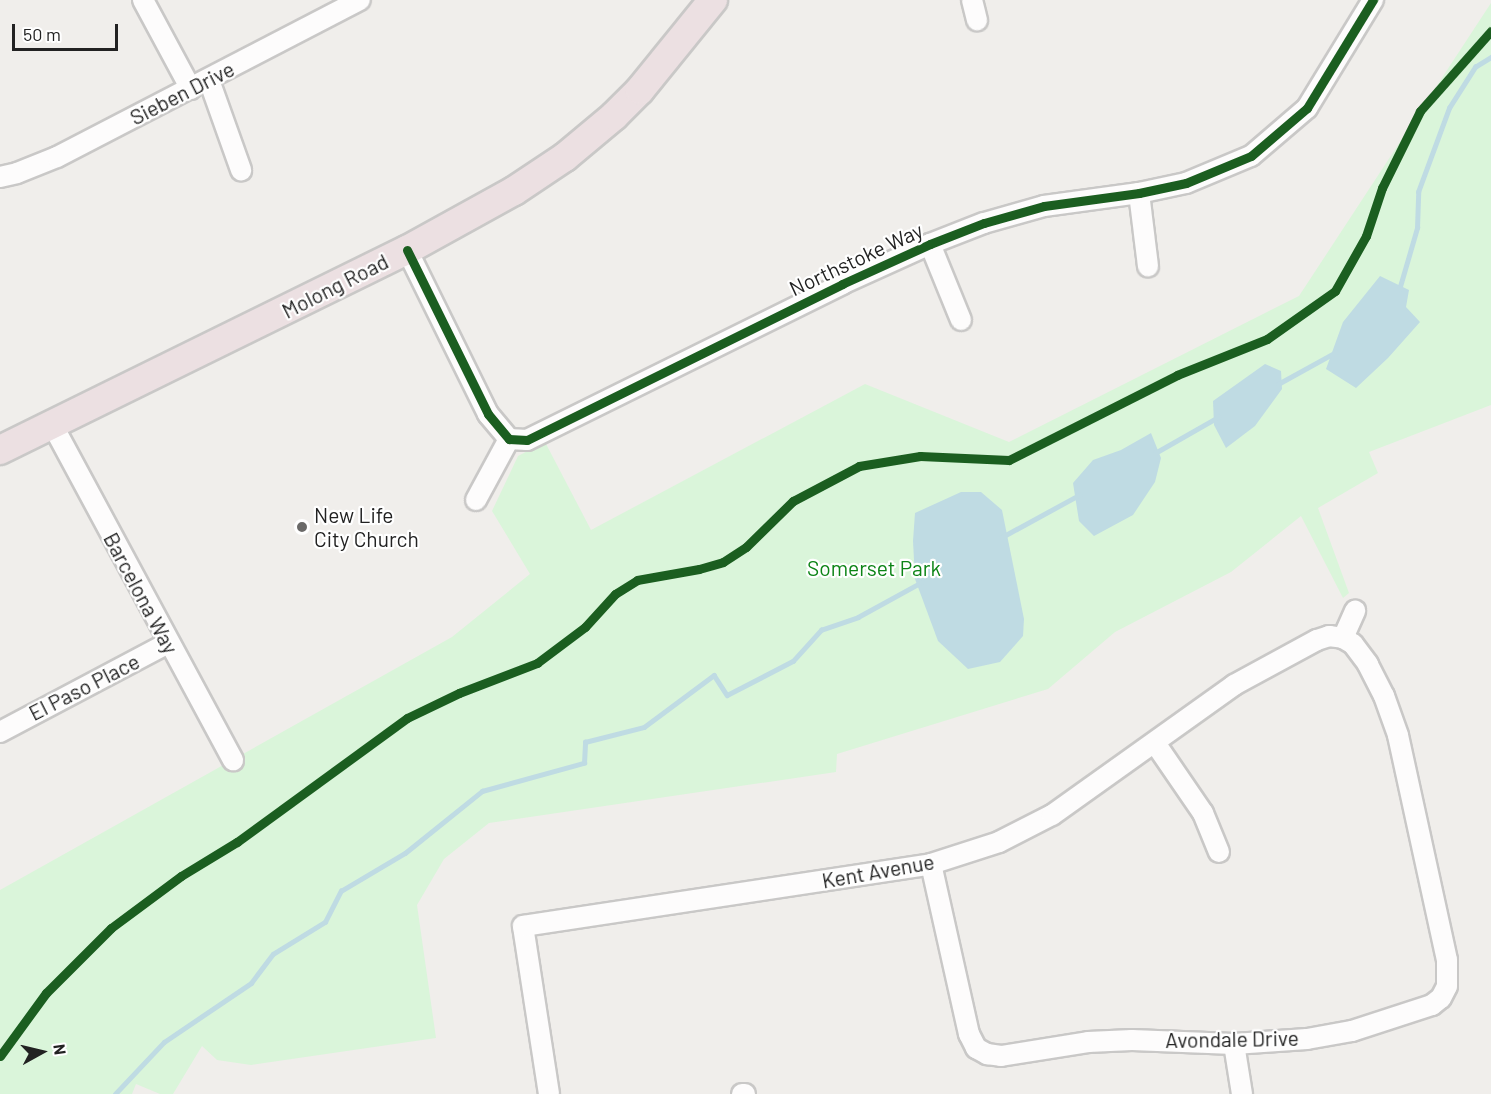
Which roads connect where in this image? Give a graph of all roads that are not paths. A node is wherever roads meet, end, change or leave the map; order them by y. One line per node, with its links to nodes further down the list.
1 (142, 0): 8 (street)
2 (360, 0): 7 (street, Sieben Drive)
3 (713, 0): 13 (highway, Molong Road)
4 (972, 0): 6 (street)
5 (1373, 0): 11 (street, Northstoke Way)
6 (977, 20)
7 (209, 80): 8 (street, Sieben Drive); 9 (street)
8 (191, 90): 10 (street, Sieben Drive)
9 (241, 170)
10 (0, 177)
11 (1139, 193): 12 (street, Northstoke Way); 14 (street)
12 (930, 244): 15 (street); 17 (street, Northstoke Way)
13 (407, 250): 16 (highway, Molong Road); 17 (street)
14 (1148, 266)
15 (961, 321)
16 (52, 424): 18 (highway, Molong Road); 22 (street, Barcelona Way)
17 (509, 439): 19 (street)
18 (0, 450)
19 (476, 500)
20 (1355, 611): 21 (street)
21 (1343, 638): 24 (street, Kent Avenue); 28 (street, Avondale Drive)
22 (168, 644): 23 (street, El Paso Place); 25 (street, Barcelona Way)
23 (0, 732)
24 (1155, 743): 26 (street); 27 (street, Kent Avenue)
25 (232, 760)
26 (1219, 852)
27 (931, 864): 28 (street, Avondale Drive); 29 (street, Kent Avenue)
28 (1234, 1044): 30 (street)
29 (549, 1094)
30 (1242, 1094)

